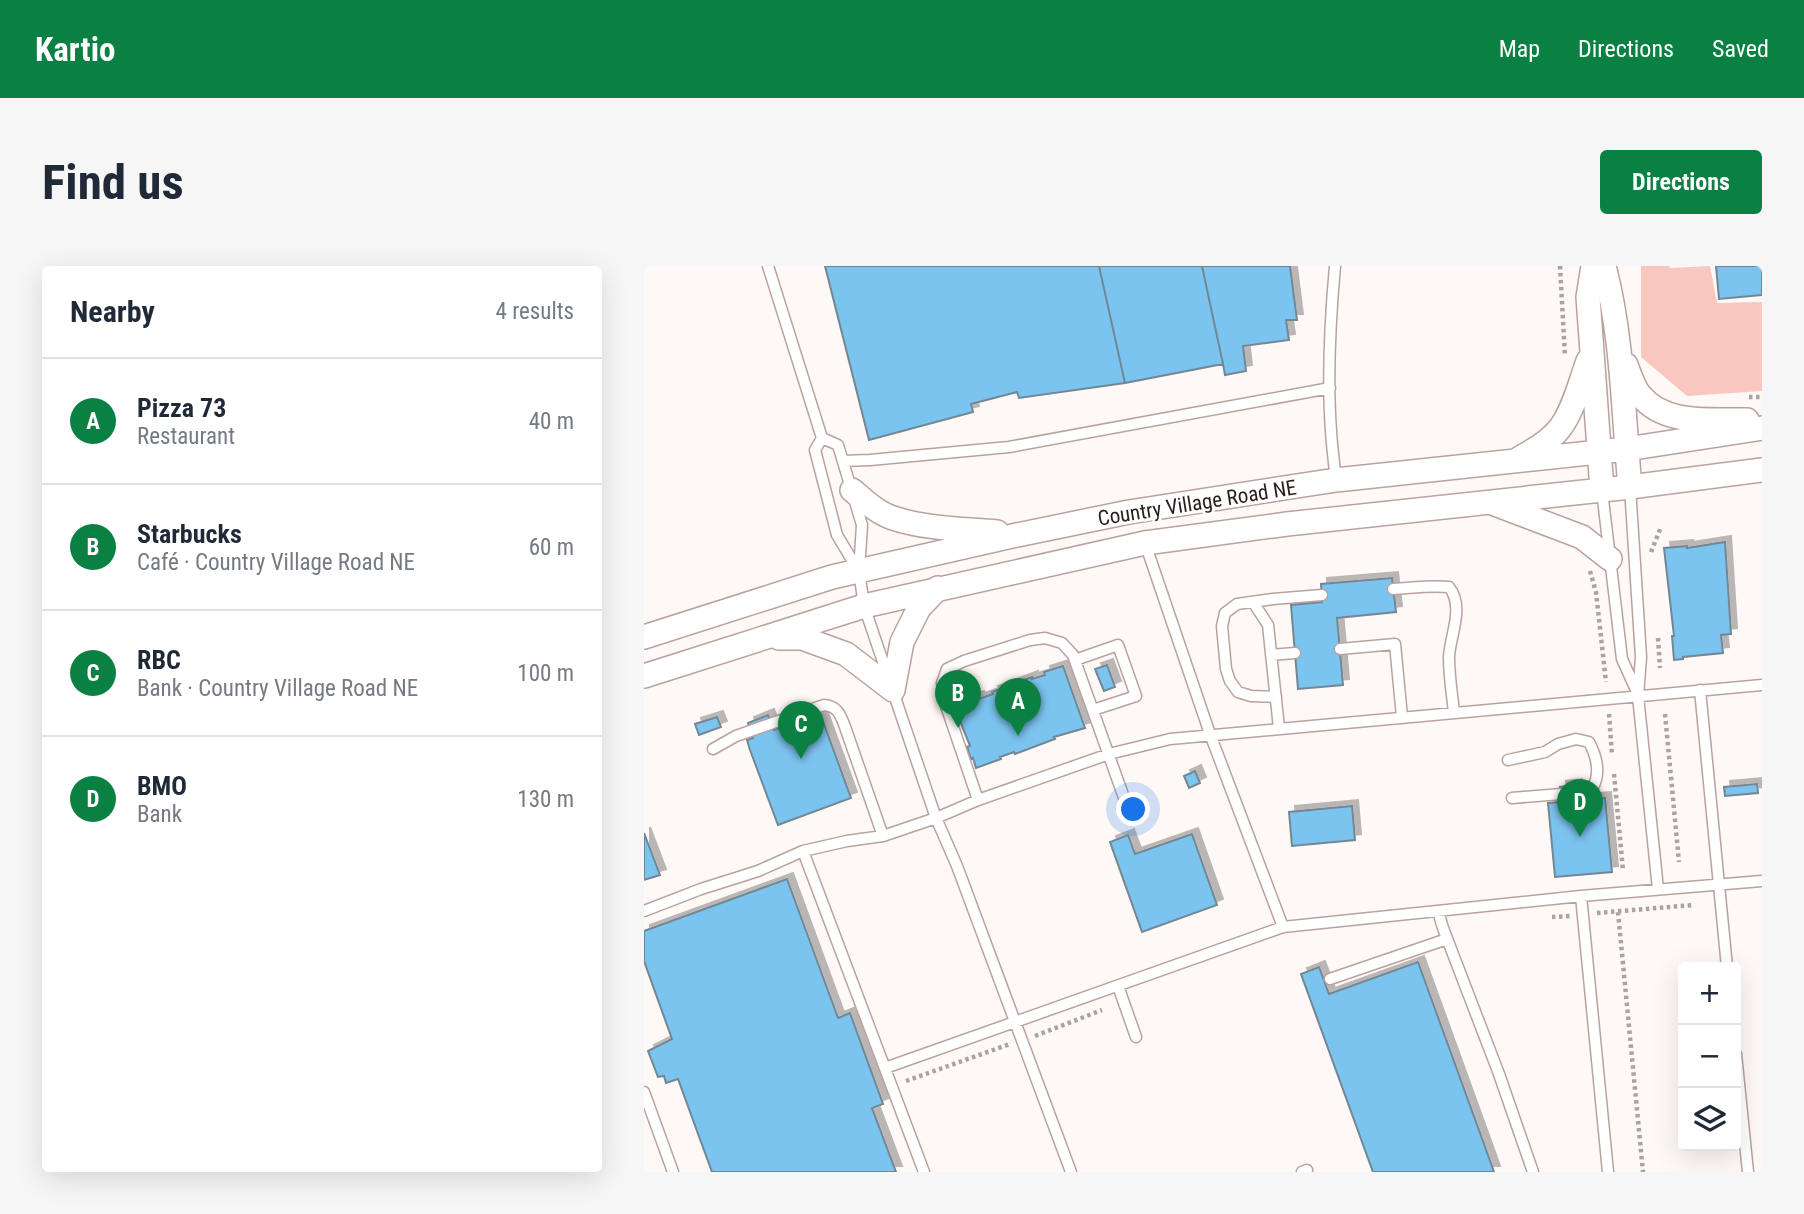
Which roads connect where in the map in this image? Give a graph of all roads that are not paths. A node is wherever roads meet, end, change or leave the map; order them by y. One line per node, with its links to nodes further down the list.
1 (768, 266): 10 (lane)
2 (1335, 266): 7 (lane)
3 (1594, 266): 6 (street)
4 (1604, 266): 5 (street)
5 (1619, 349): 8 (street); 11 (street)
6 (1592, 352): 12 (street); 13 (street)
7 (1330, 387): 14 (lane); 16 (lane)
8 (1762, 420)
9 (1762, 428): 11 (street, Country Village Road NE)
10 (822, 438): 14 (lane); 24 (lane)
11 (1627, 449): 12 (street, Country Village Road NE); 17 (street)
12 (1599, 452): 13 (street, Country Village Road NE); 19 (street)
13 (1517, 460): 16 (street, Country Village Road NE)
14 (843, 461): 18 (lane)
15 (1762, 470): 17 (street, Country Village Road NE)
16 (1336, 480): 21 (street, Country Village Road NE)
17 (1630, 487): 19 (street, Country Village Road NE); 41 (lane)
18 (852, 490): 21 (street); 24 (lane)
19 (1602, 490): 20 (street, Country Village Road NE); 23 (lane)
20 (1492, 503): 22 (street, Country Village Road NE); 23 (street)
21 (1017, 535): 24 (street, Country Village Road NE)
22 (1145, 543): 25 (street, Country Village Road NE); 46 (lane)
23 (1610, 559): 41 (lane)
24 (859, 571): 29 (lane); 30 (street, Country Village Road NE)
25 (938, 588): 29 (street, Country Village Road NE); 38 (street)
26 (1393, 589): 43 (lane)
27 (1322, 595): 28 (lane)
28 (1253, 602): 34 (lane); 40 (lane)
29 (864, 606): 31 (street, Country Village Road NE); 38 (lane)
30 (644, 637)
31 (762, 638): 36 (street, Country Village Road NE); 38 (street)
32 (1339, 649): 44 (lane)
33 (1295, 653): 34 (lane)
34 (1271, 655): 40 (lane)
35 (1075, 660): 42 (lane); 42 (lane); 53 (lane)
36 (644, 676)
37 (1762, 685): 39 (lane)
38 (893, 690): 55 (lane)
39 (1700, 690): 41 (lane); 59 (lane)
40 (1276, 696): 45 (lane)
41 (1638, 696): 43 (lane); 60 (lane)
42 (1093, 710): 48 (lane)
43 (1454, 712): 44 (lane)
44 (1402, 717): 45 (lane)
45 (1279, 728): 46 (lane)
46 (1210, 734): 48 (lane); 64 (lane)
47 (713, 750): 56 (lane)
48 (1109, 754): 53 (lane); 54 (lane)
49 (1508, 760): 50 (lane)
50 (1577, 793)
51 (1561, 794): 52 (lane)
52 (1512, 798)
53 (978, 800): 55 (lane)
54 (1128, 806)
55 (936, 818): 56 (lane); 69 (lane)
56 (883, 836): 57 (lane)
57 (803, 851): 62 (lane); 71 (lane)
58 (1762, 881): 59 (lane)
59 (1719, 884): 60 (lane); 66 (lane)
60 (1658, 889): 61 (lane)
61 (1581, 896): 63 (lane); 78 (lane)
62 (644, 911)
63 (1438, 911): 64 (lane); 65 (lane)
64 (1283, 927): 68 (lane)
65 (1447, 939): 67 (lane); 77 (lane)
66 (1727, 962)
67 (1331, 979)
68 (1118, 986): 69 (lane); 70 (lane)
69 (1014, 1022): 71 (lane); 76 (lane)
70 (1136, 1037)
71 (885, 1068): 75 (lane)
72 (1739, 1088): 79 (lane)
73 (644, 1092): 74 (lane)
74 (673, 1172)
75 (925, 1172)
76 (1071, 1172)
77 (1533, 1172)
78 (1608, 1172)
79 (1748, 1172)

